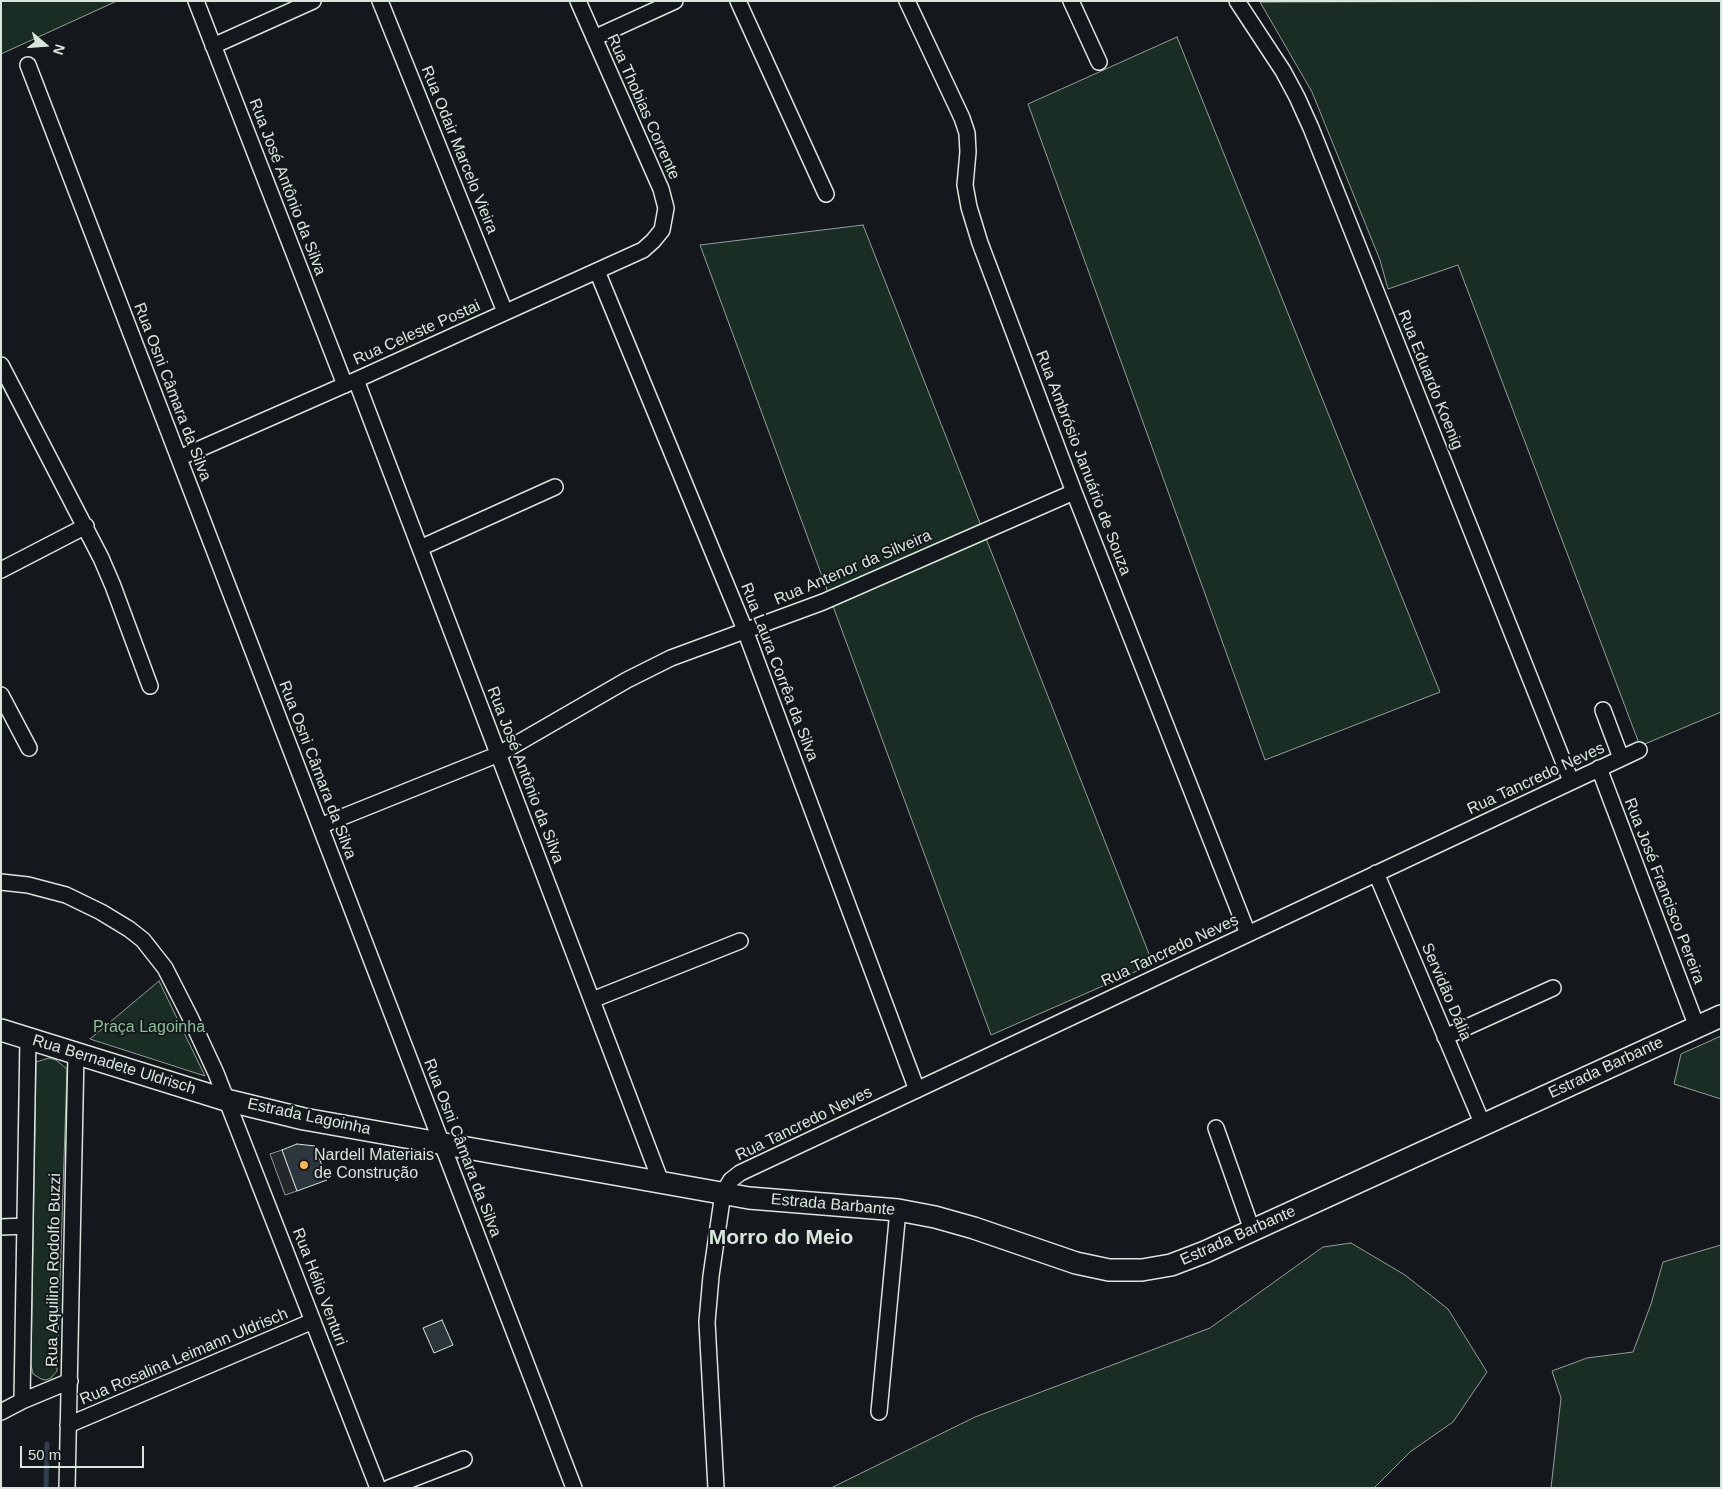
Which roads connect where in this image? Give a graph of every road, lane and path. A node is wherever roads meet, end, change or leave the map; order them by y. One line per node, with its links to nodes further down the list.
1 (196, 1): 11 (street, Rua José Antônio da Silva)
2 (313, 1): 11 (street)
3 (380, 1): 17 (street, Rua Odair Marcelo Vieira)
4 (578, 1): 10 (street, Rua Thobias Corrente)
5 (675, 1): 10 (street)
6 (738, 1): 14 (street)
7 (907, 1): 22 (street, Rua Ambrósio Januário de Souza)
8 (1071, 1): 12 (street)
9 (1238, 1): 35 (street, Rua Eduardo Koenig)
10 (594, 38): 15 (street, Rua Thobias Corrente)
11 (213, 46): 19 (street, Rua José Antônio da Silva)
12 (1099, 62)
13 (28, 65): 20 (street, Rua Osni Câmara da Silva)
14 (826, 194)
15 (662, 230): 16 (street, Rua Celeste Postai)
16 (596, 271): 17 (street, Rua Celeste Postai); 26 (street, Rua Laura Corrêa da Silva)
17 (505, 312): 19 (street, Rua Celeste Postai)
18 (1, 365): 23 (street)
19 (350, 382): 20 (street, Rua Celeste Postai); 24 (street, Rua José Antônio da Silva)
20 (179, 458): 36 (street, Rua Osni Câmara da Silva)
21 (555, 487): 24 (street)
22 (1074, 492): 26 (street, Rua Antenor da Silveira); 39 (street, Rua Ambrósio Januário de Souza)
23 (86, 526): 25 (street); 27 (street)
24 (420, 548): 32 (street, Rua José Antônio da Silva)
25 (1, 570)
26 (746, 630): 32 (street, Rua Antenor da Silveira); 49 (street, Rua Laura Corrêa da Silva)
27 (150, 686)
28 (1, 695): 30 (street)
29 (1603, 710): 33 (street)
30 (29, 748)
31 (1639, 750): 33 (street, Rua Tancredo Neves)
32 (499, 754): 36 (street, Rua Antenor da Silveira); 42 (street, Rua José Antônio da Silva)
33 (1621, 758): 34 (street, Rua Tancredo Neves)
34 (1598, 768): 35 (street, Rua Tancredo Neves); 44 (street, Rua José Francisco Pereira)
35 (1572, 781): 37 (street, Rua Tancredo Neves)
36 (320, 826): 53 (street, Rua Osni Câmara da Silva)
37 (1376, 873): 39 (street, Rua Tancredo Neves); 46 (street, Servidão Dália)
38 (1, 882): 50 (street, Estrada Lagoinha)
39 (1248, 934): 49 (street, Rua Tancredo Neves)
40 (740, 941): 42 (street)
41 (1553, 988): 46 (street)
42 (592, 1000): 54 (street, Rua José Antônio da Silva)
43 (1721, 1016): 44 (main road, Estrada Barbante)
44 (1697, 1027): 51 (main road, Estrada Barbante)
45 (1, 1030): 47 (main road, Rua Bernadete Uldrisch)
46 (1446, 1036): 51 (street, Servidão Dália)
47 (28, 1038): 48 (main road, Rua Bernadete Uldrisch); 57 (street)
48 (76, 1053): 50 (main road, Rua Bernadete Uldrisch); 61 (street, Rua Aquilino Rodolfo Buzzi)
49 (917, 1090): 55 (street, Rua Tancredo Neves)
50 (226, 1100): 53 (main road, Estrada Lagoinha); 60 (street, Rua Hélio Venturi)
51 (1483, 1124): 59 (main road, Estrada Barbante)
52 (1216, 1128): 59 (street)
53 (441, 1143): 54 (main road, Estrada Lagoinha); 70 (street, Rua Osni Câmara da Silva)
54 (661, 1182): 55 (main road, Estrada Lagoinha)
55 (723, 1193): 56 (main road, Estrada Barbante); 71 (street)
56 (898, 1210): 59 (main road, Estrada Barbante); 64 (street)
57 (25, 1226): 58 (street); 62 (street)
58 (1, 1227)
59 (1252, 1230)
60 (313, 1320): 65 (street, Rua Rosalina Leimann Uldrisch); 68 (street, Rua Hélio Venturi)
61 (70, 1381): 62 (street); 65 (street, Rua Aquilino Rodolfo Buzzi)
62 (22, 1401): 63 (street)
63 (1, 1412)
64 (879, 1412)
65 (68, 1425): 67 (street, Rua Aquilino Rodolfo Buzzi)
66 (464, 1458): 69 (street)
67 (67, 1488)
68 (378, 1488)
69 (389, 1488)
70 (574, 1488)
71 (716, 1488)

